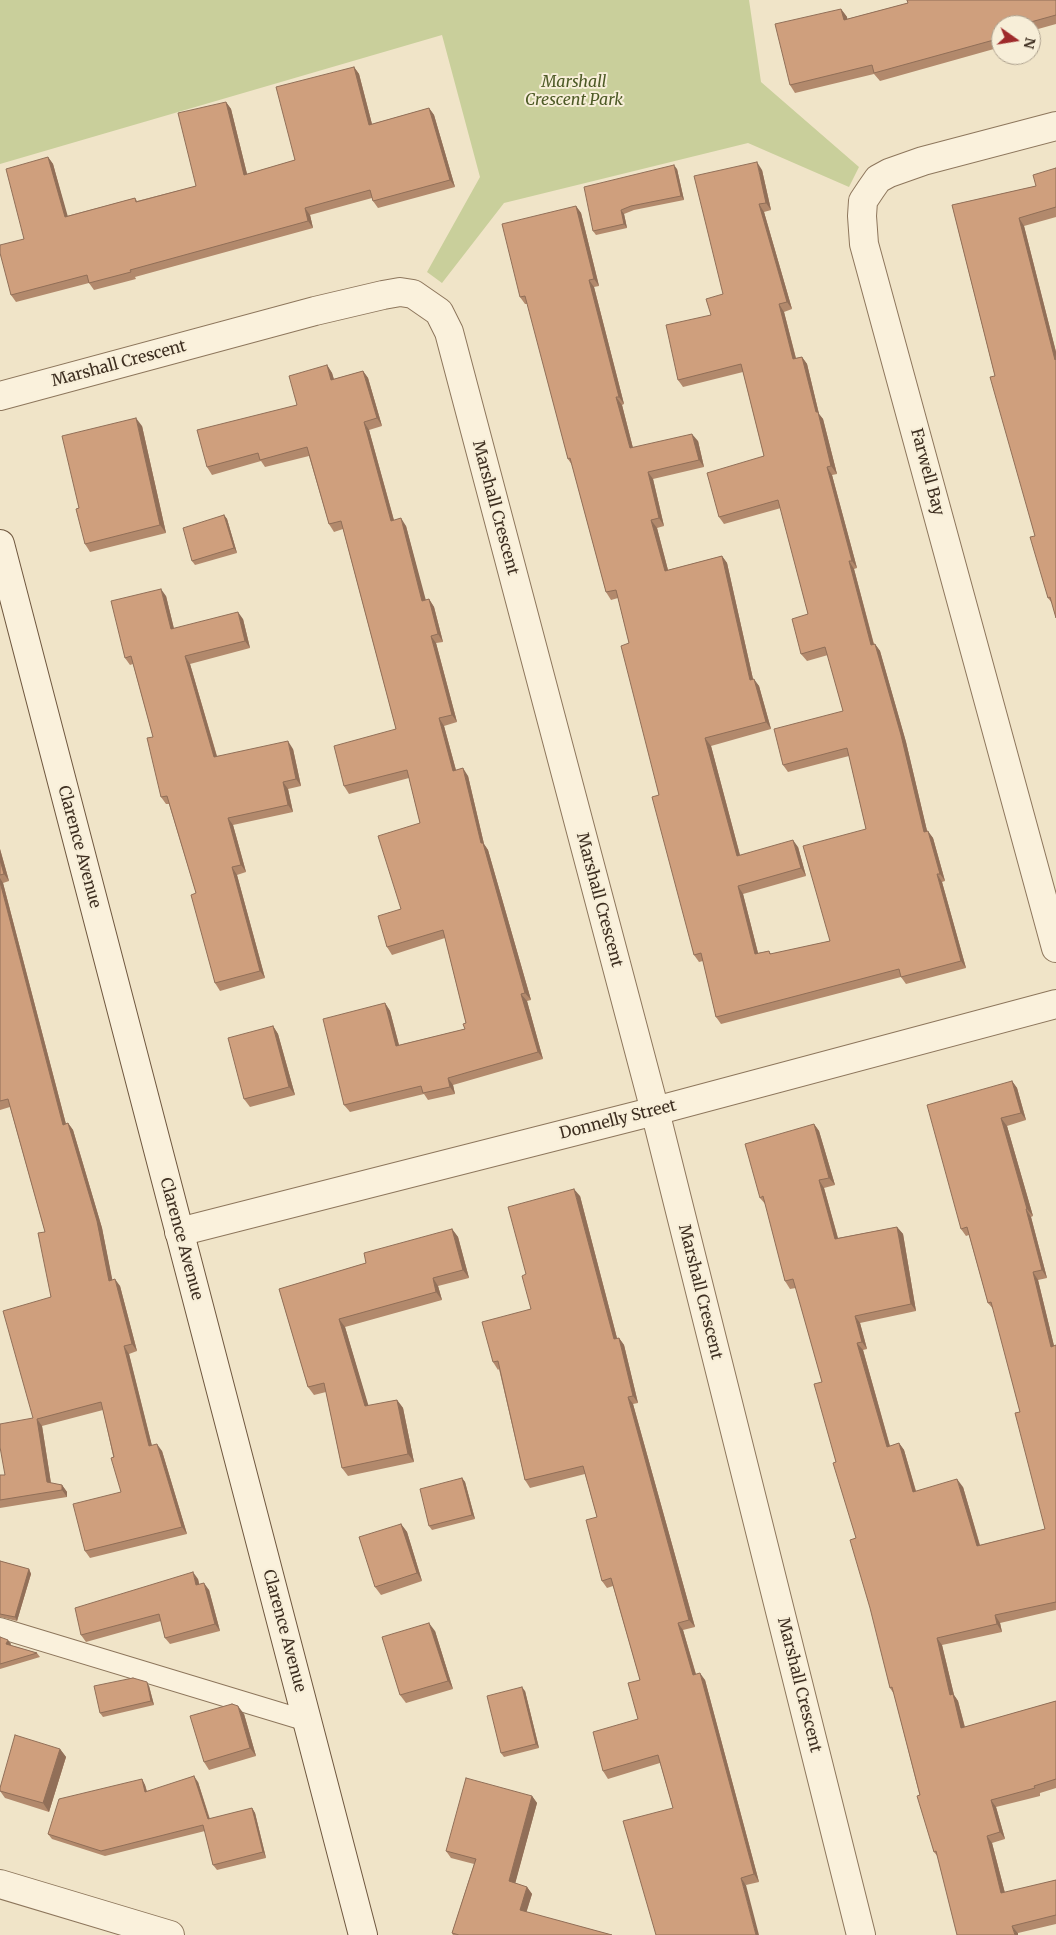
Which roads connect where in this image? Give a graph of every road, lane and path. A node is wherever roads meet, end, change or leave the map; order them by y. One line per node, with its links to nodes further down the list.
1 (1056, 126): 4 (street, Farwell Bay)
2 (0, 396): 6 (street, Marshall Crescent)
3 (0, 544): 7 (street, Clarence Avenue)
4 (1056, 948)
5 (1056, 1004): 6 (street, Donnelly Street)
6 (654, 1111): 7 (street, Donnelly Street); 14 (street, Marshall Crescent)
7 (179, 1232): 9 (street, Clarence Avenue)
8 (0, 1628): 9 (lane)
9 (307, 1721): 13 (street, Clarence Avenue)
10 (0, 1884): 11 (street)
11 (146, 1931): 12 (street)
12 (170, 1935)
13 (363, 1935)
14 (861, 1935)

